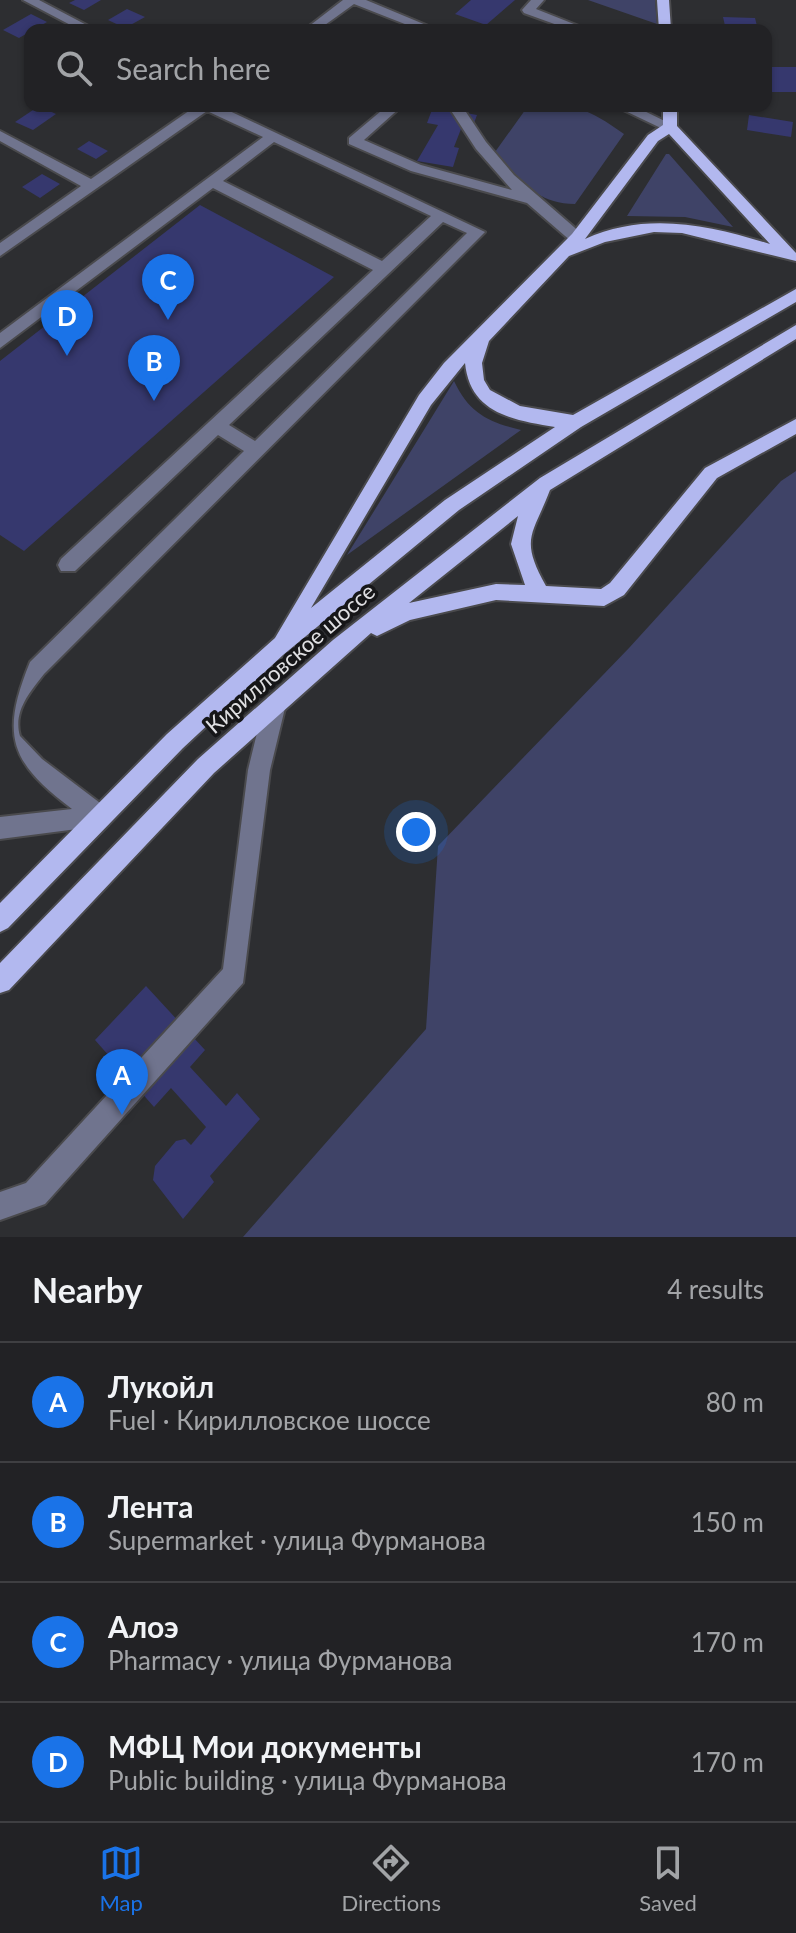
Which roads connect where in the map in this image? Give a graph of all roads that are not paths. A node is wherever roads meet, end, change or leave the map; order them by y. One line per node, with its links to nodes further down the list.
1 (29, 0): 5 (street)
2 (353, 0): 6 (street); 7 (street)
3 (538, 0): 8 (street)
4 (663, 0): 9 (main road)
5 (78, 24)
6 (319, 24)
7 (416, 24)
8 (566, 24)
9 (665, 24)
10 (197, 112): 20 (street)
11 (219, 112): 18 (street)
12 (388, 112): 21 (street)
13 (458, 112): 21 (street)
14 (636, 112): 16 (street)
15 (670, 112): 16 (main road)
16 (670, 127): 23 (main road); 26 (main road)
17 (0, 135): 20 (street)
18 (273, 136): 19 (street); 22 (street)
19 (215, 183): 27 (street); 31 (street)
20 (92, 186): 24 (street)
21 (529, 199): 23 (street)
22 (441, 215): 27 (street); 35 (street)
23 (577, 238): 25 (main road)
24 (0, 251)
25 (560, 257): 26 (main road); 30 (main road)
26 (794, 259)
27 (384, 269): 33 (street)
28 (796, 295): 32 (main road, Кирилловское шоссе)
29 (796, 331): 36 (main road, Кирилловское шоссе)
30 (482, 338): 32 (main road); 40 (main road)
31 (0, 342)
32 (575, 422): 40 (main road, Кирилловское шоссе)
33 (217, 426): 35 (street); 37 (street)
34 (796, 426): 38 (main road)
35 (256, 450): 42 (street)
36 (546, 483): 38 (main road); 39 (main road, Кирилловское шоссе)
37 (68, 565)
38 (541, 596): 39 (main road)
39 (340, 646): 41 (main road, Кирилловское шоссе)
40 (276, 649): 42 (main road, Кирилловское шоссе)
41 (275, 704): 45 (main road, Кирилловское шоссе); 46 (street)
42 (100, 817): 43 (street); 44 (main road, Кирилловское шоссе)
43 (0, 828)
44 (0, 920)
45 (0, 981)
46 (0, 1206)

